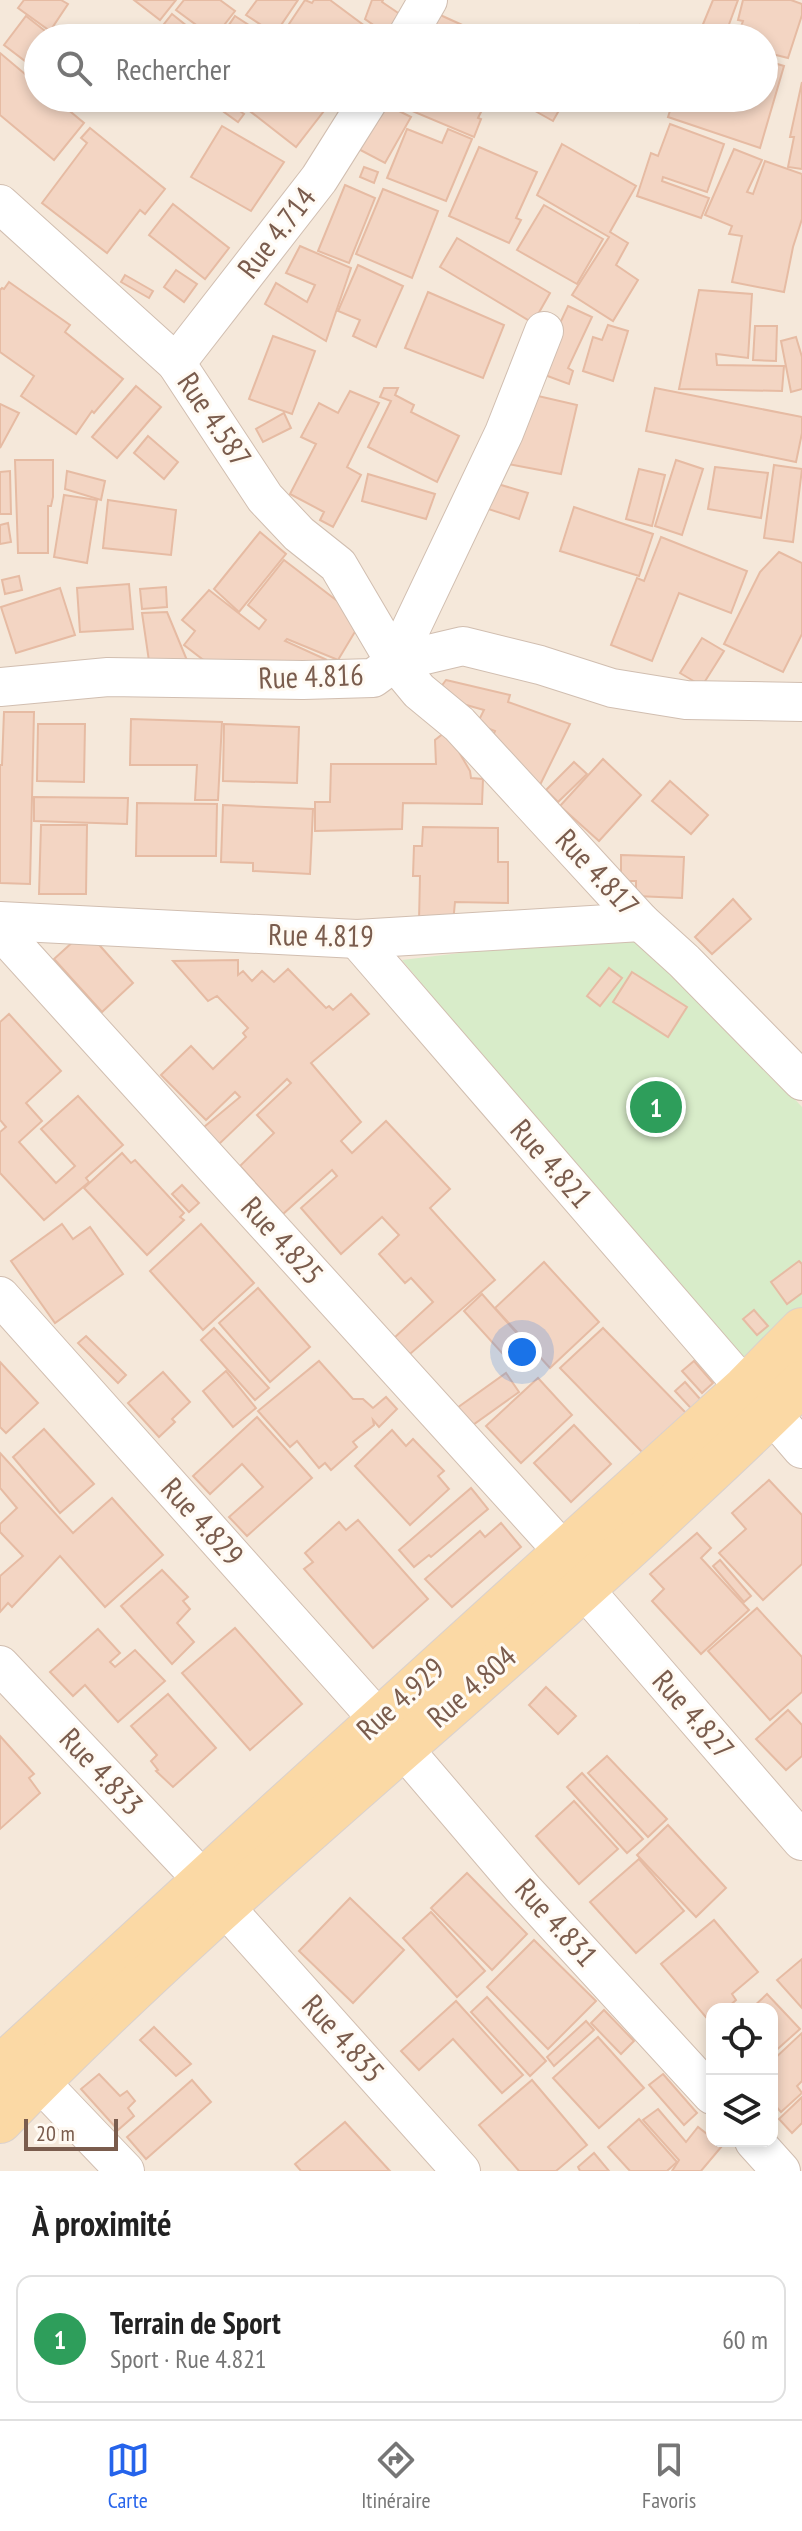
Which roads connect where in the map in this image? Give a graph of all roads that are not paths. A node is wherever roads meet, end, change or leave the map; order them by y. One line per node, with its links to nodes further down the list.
1 (428, 0): 2 (street)
2 (414, 24)
3 (361, 112): 6 (street, Rue 4.714)
4 (0, 204): 6 (street, Rue 4.587)
5 (544, 331): 7 (street)
6 (176, 363): 7 (street, Rue 4.587)
7 (395, 662): 8 (street, Rue 4.816); 9 (street, Rue 4.816); 11 (street, Rue 4.817)
8 (0, 687)
9 (802, 702)
10 (0, 921): 13 (street, Rue 4.819)
11 (641, 922): 13 (street, Rue 4.819); 14 (street, Rue 4.817)
12 (0, 930): 20 (street, Rue 4.825)
13 (357, 939): 18 (street, Rue 4.821)
14 (802, 1081)
15 (0, 1296): 23 (street, Rue 4.829)
16 (802, 1330): 18 (main road, Rue 4.929)
17 (802, 1383): 18 (main road, Rue 4.804)
18 (759, 1401): 19 (street, Rue 4.821); 20 (main road, Rue 4.929); 21 (main road, Rue 4.804)
19 (802, 1449)
20 (563, 1551): 23 (main road, Rue 4.929)
21 (584, 1589): 23 (main road, Rue 4.804); 24 (street, Rue 4.827)
22 (0, 1665): 25 (street, Rue 4.833)
23 (390, 1734): 25 (main road, Rue 4.804); 27 (street, Rue 4.831)
24 (802, 1841)
25 (214, 1893): 26 (main road, Rue 4.804); 31 (street, Rue 4.835)
26 (14, 2059): 28 (main road, Rue 4.804); 30 (street)
27 (706, 2088)
28 (0, 2121)
29 (759, 2147): 32 (street)
30 (125, 2171)
31 (461, 2171)
32 (781, 2171)

